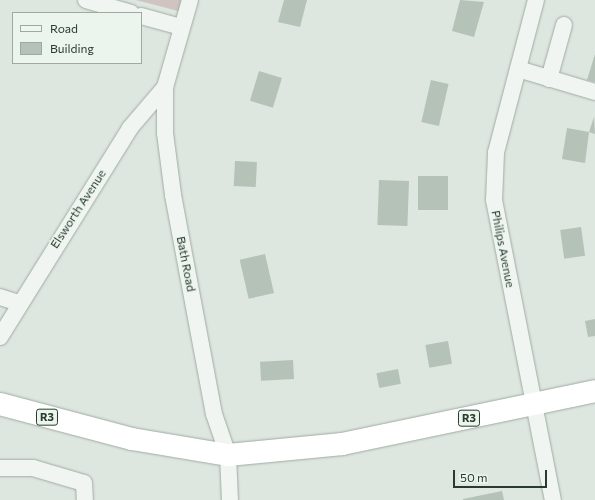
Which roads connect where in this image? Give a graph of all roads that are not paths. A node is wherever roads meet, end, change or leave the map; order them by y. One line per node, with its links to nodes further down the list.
1 (86, 0): 4 (street)
2 (190, 0): 7 (street, Bath Road)
3 (536, 0): 8 (street, Philips Avenue)
4 (128, 12)
5 (142, 16): 7 (street)
6 (564, 25): 9 (street)
7 (181, 28): 10 (street, Bath Road)
8 (518, 69): 9 (street); 17 (street, Philips Avenue)
9 (549, 79): 11 (street)
10 (165, 87): 13 (street, Elsworth Avenue); 18 (street, Bath Road)
11 (595, 92)
12 (0, 297): 13 (street)
13 (19, 303): 14 (street, Elsworth Avenue)
14 (0, 336)
15 (595, 391): 17 (highway, R3)
16 (0, 404): 18 (highway, R3)
17 (533, 405): 18 (highway, R3); 22 (street, Philips Avenue)
18 (228, 455): 21 (street, Bath Road)
19 (0, 468): 20 (street)
20 (85, 500)
21 (230, 500)
22 (553, 500)

